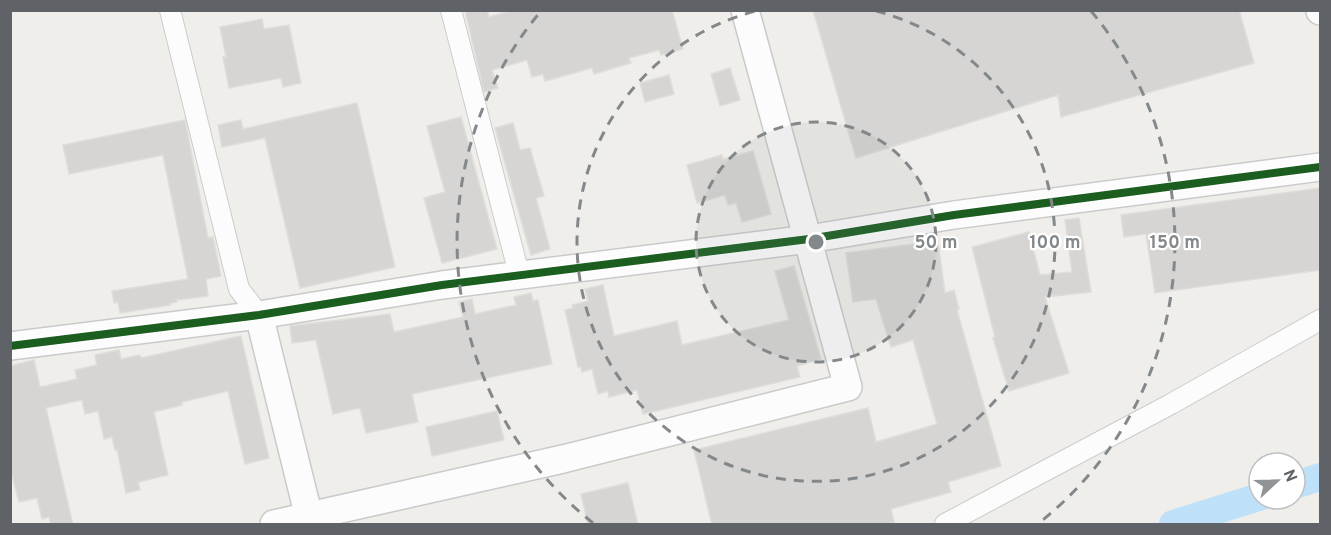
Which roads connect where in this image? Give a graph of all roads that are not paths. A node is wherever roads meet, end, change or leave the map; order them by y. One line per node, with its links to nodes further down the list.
1 (170, 10): 7 (street)
2 (451, 10): 6 (street)
3 (745, 10): 5 (street)
4 (1320, 167): 5 (street)
5 (809, 238): 6 (street); 10 (street)
6 (519, 274): 7 (street)
7 (259, 315): 9 (street); 10 (street)
8 (1320, 320): 12 (street)
9 (10, 346)
10 (309, 516): 11 (street)
11 (274, 525)
12 (945, 525)

